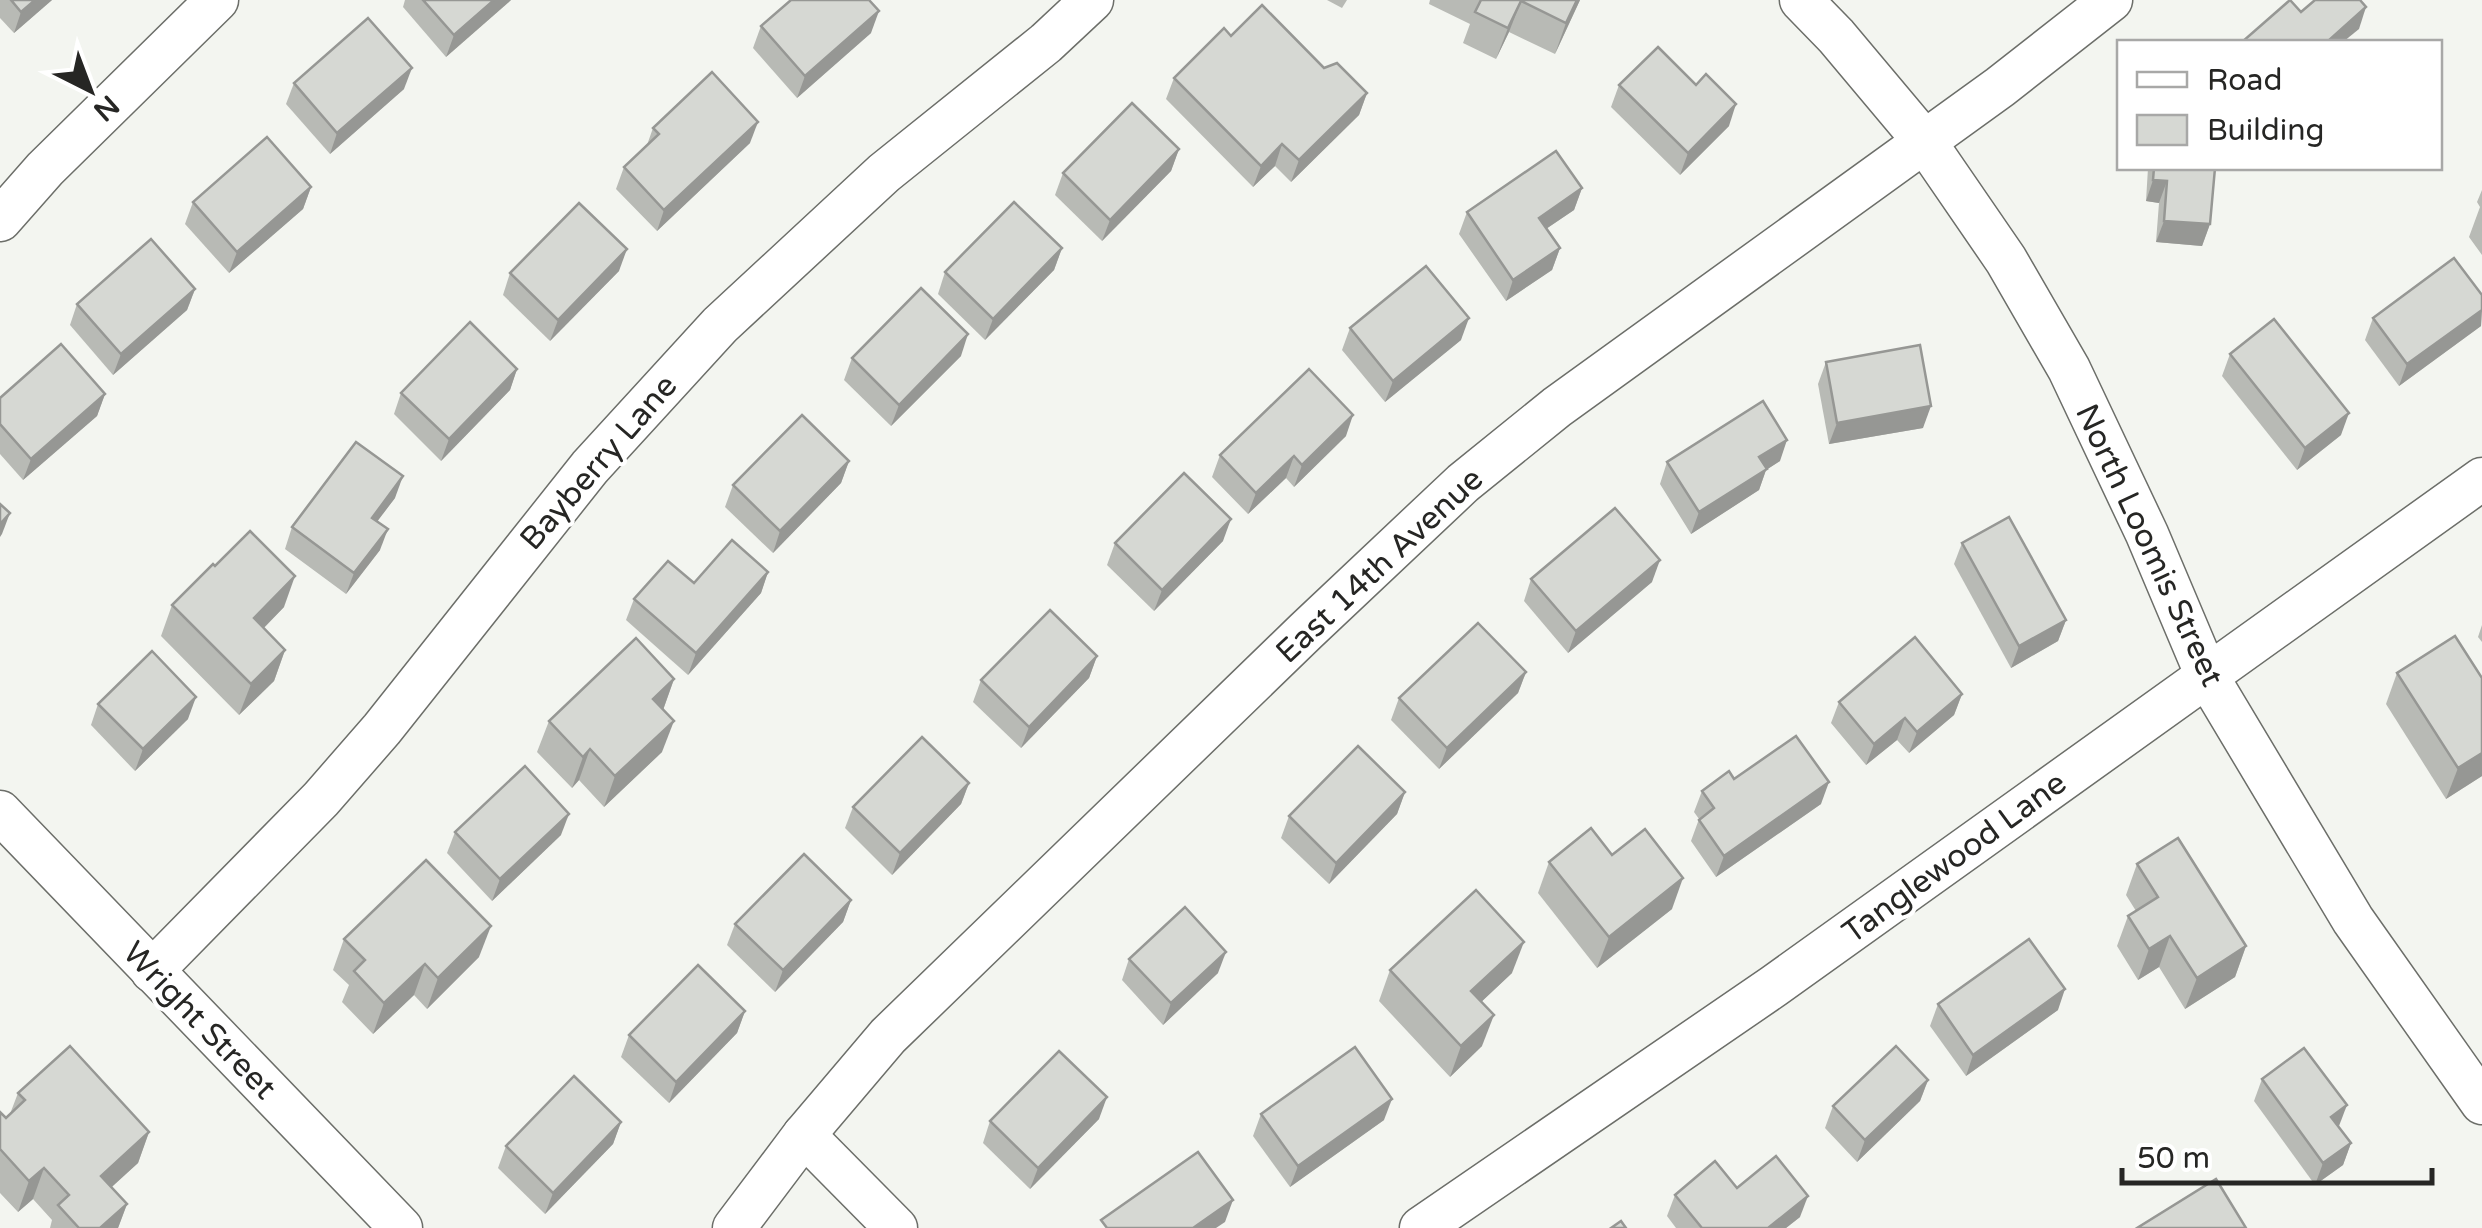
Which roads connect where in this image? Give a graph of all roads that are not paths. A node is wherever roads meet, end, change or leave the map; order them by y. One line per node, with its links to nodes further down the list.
1 (217, 0): 6 (street)
2 (1092, 0): 10 (street, Bayberry Lane)
3 (1801, 0): 5 (street, North Loomis Street)
4 (2111, 0): 5 (street, East 14th Avenue)
5 (1925, 142): 8 (street, North Loomis Street); 12 (street, East 14th Avenue)
6 (0, 220)
7 (2482, 479): 8 (street, Tanglewood Lane)
8 (2208, 676): 11 (street, North Loomis Street); 16 (street, Tanglewood Lane)
9 (0, 812): 10 (street, Wright Street)
10 (152, 971): 13 (street, Wright Street)
11 (2482, 1103)
12 (804, 1135): 14 (street, East 14th Avenue); 15 (street)
13 (400, 1228)
14 (734, 1228)
15 (896, 1228)
16 (1421, 1228)

